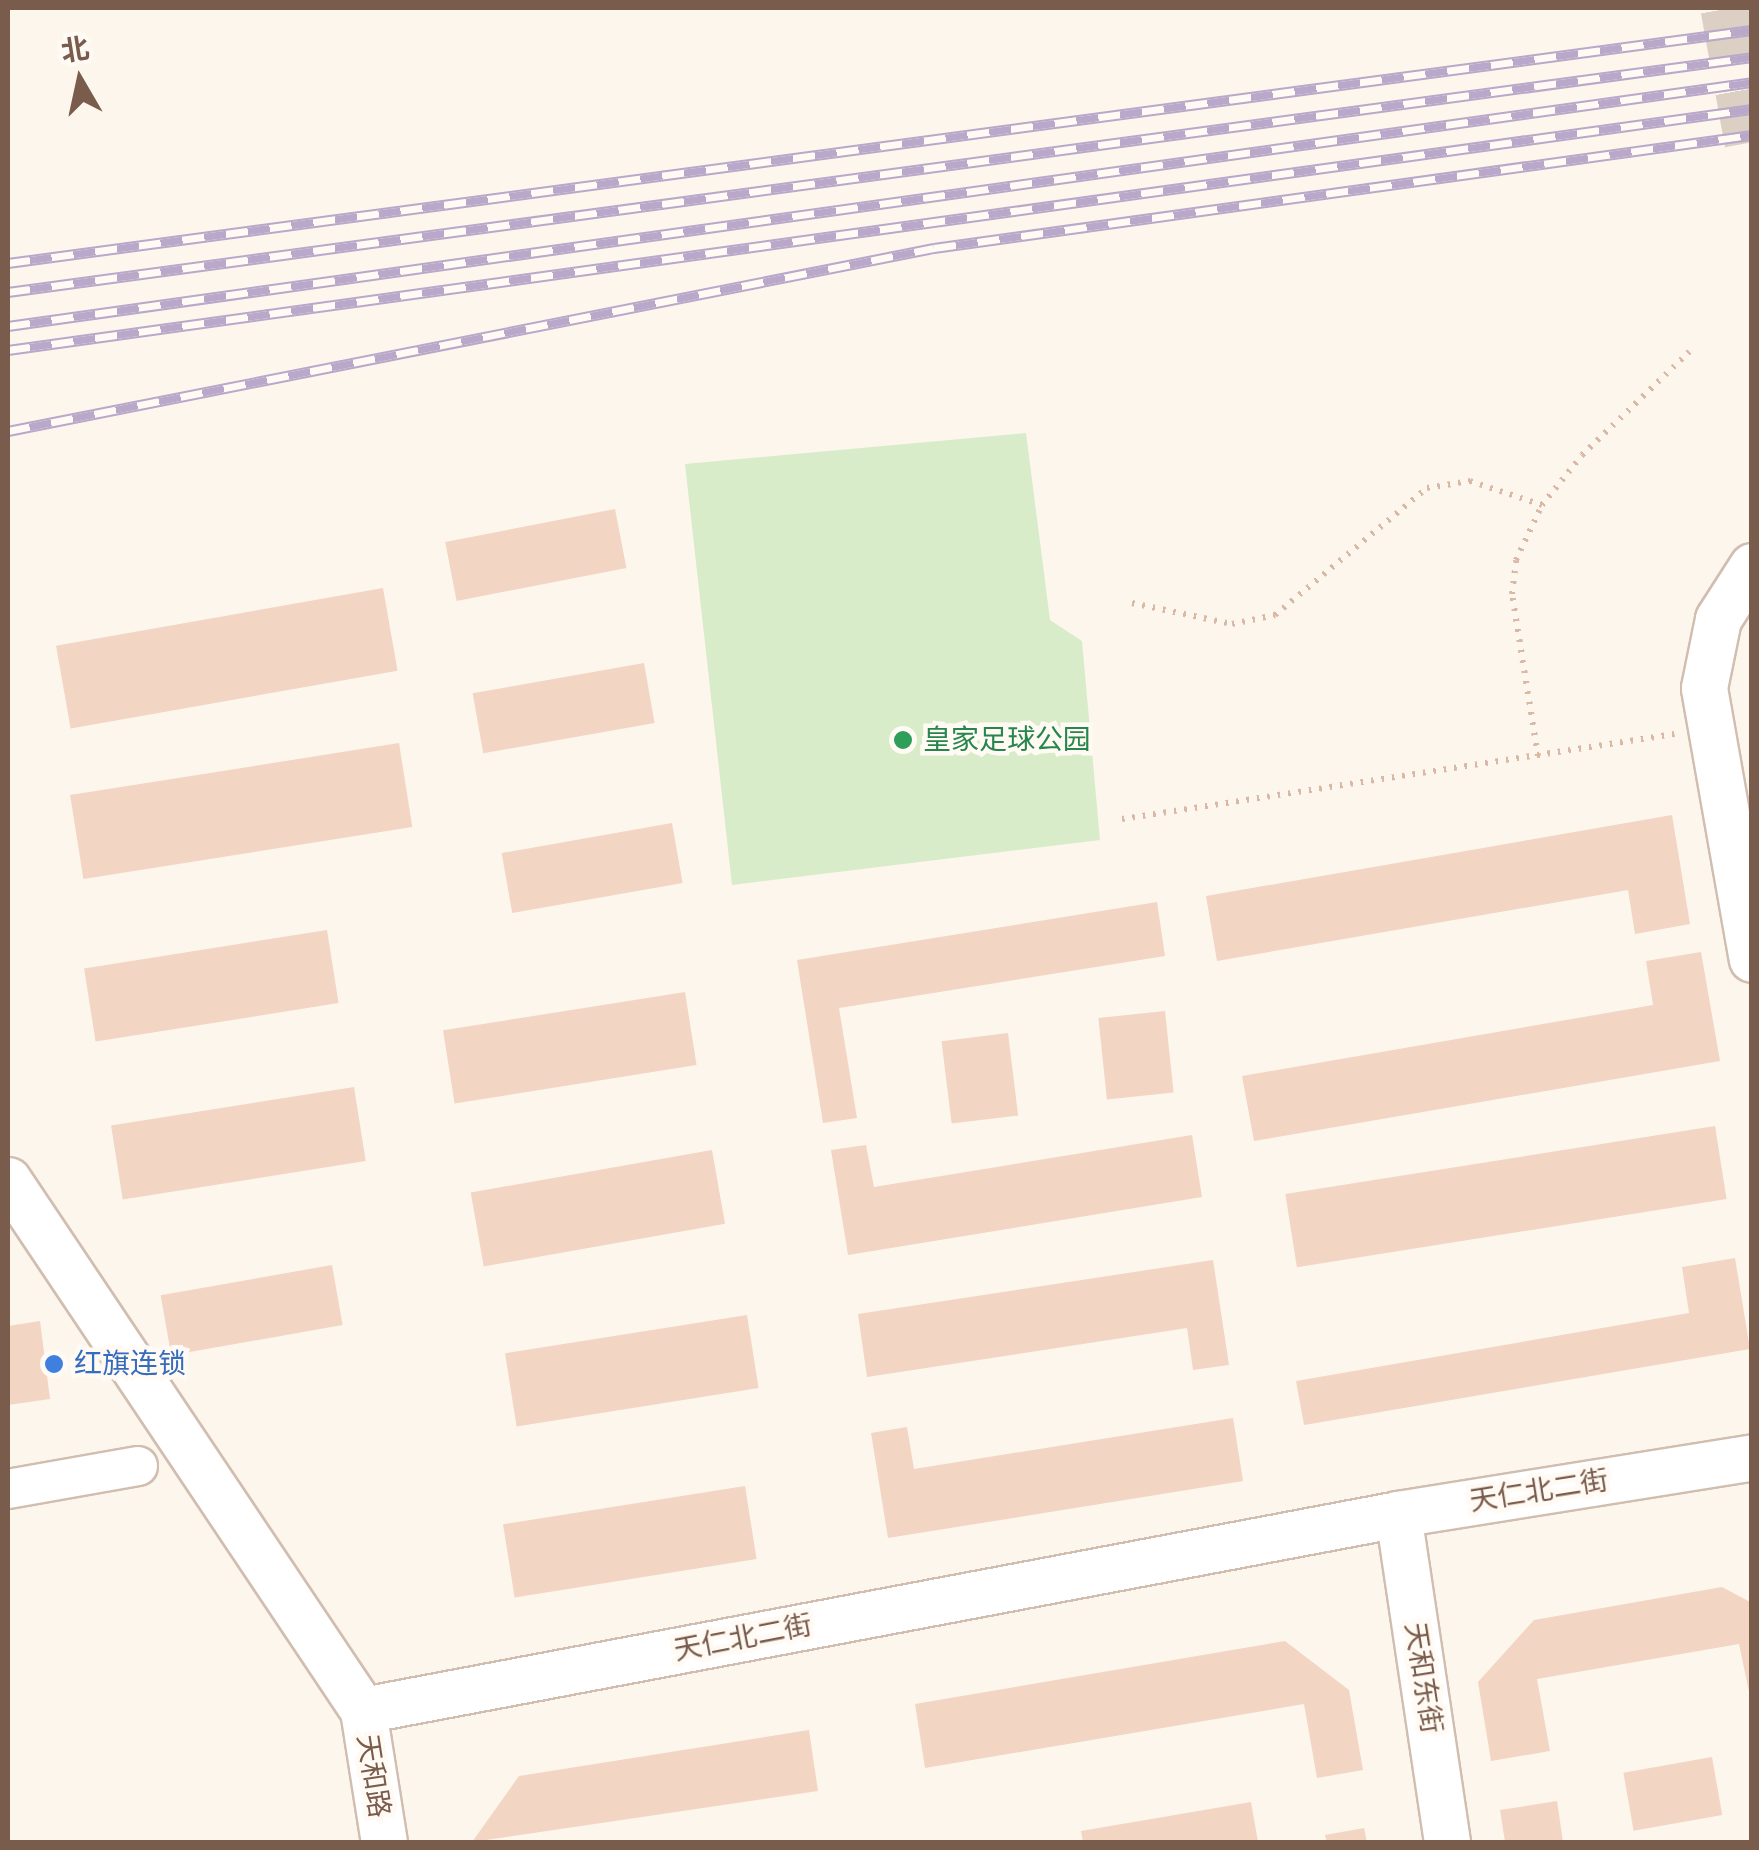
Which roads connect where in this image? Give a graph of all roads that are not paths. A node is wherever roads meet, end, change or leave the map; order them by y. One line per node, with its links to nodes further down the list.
1 (1752, 566): 2 (street)
2 (1752, 959)
3 (8, 1180): 8 (street)
4 (1752, 1457): 7 (street, 天仁北二街)
5 (138, 1466): 6 (street)
6 (8, 1490)
7 (1398, 1514): 8 (street, 天仁北二街); 10 (street, 天和东街)
8 (363, 1710): 9 (street, 天和路)
9 (384, 1842)
10 (1448, 1842)

